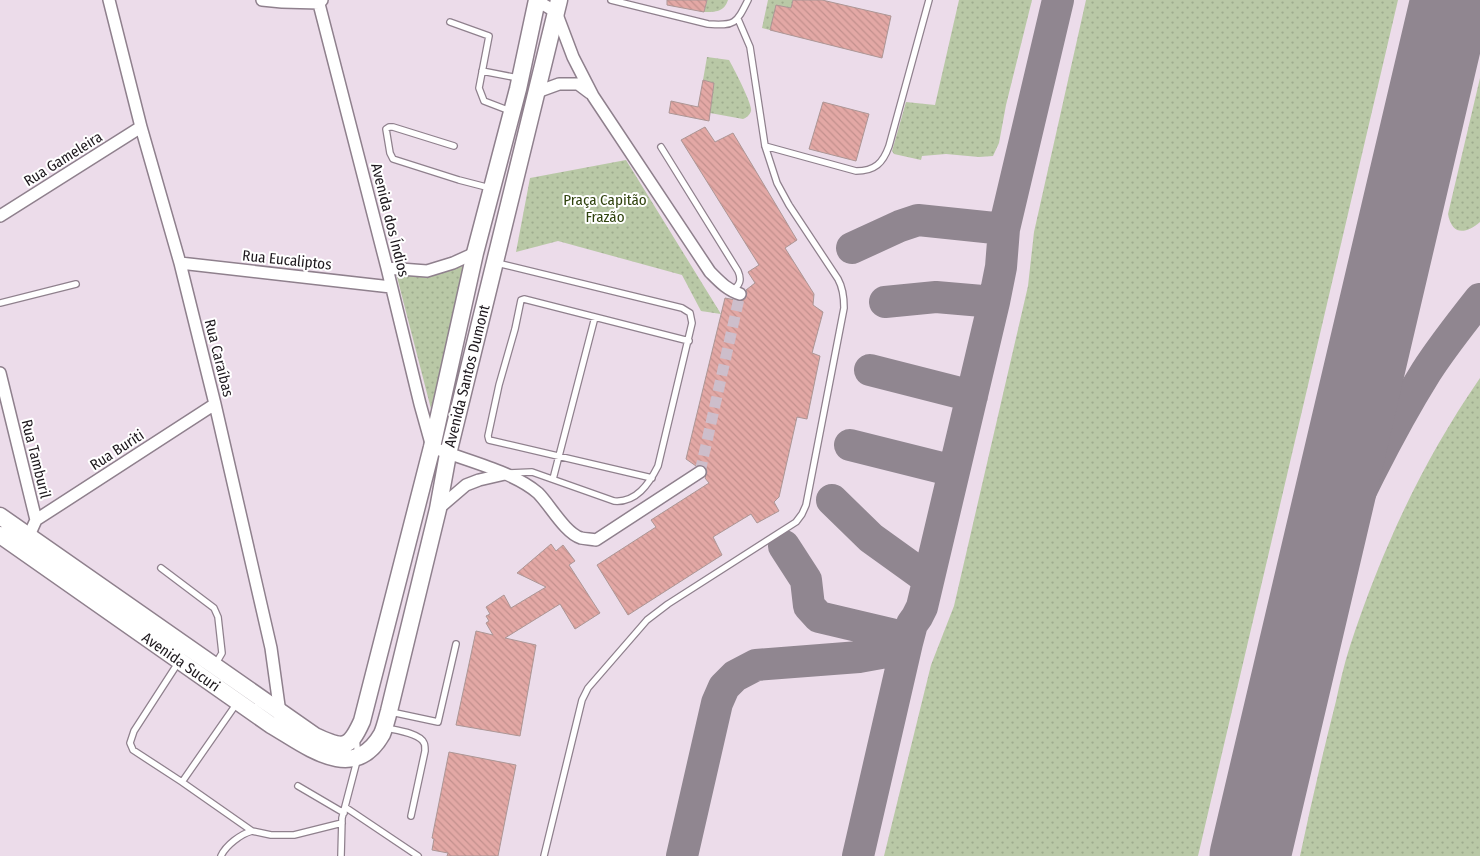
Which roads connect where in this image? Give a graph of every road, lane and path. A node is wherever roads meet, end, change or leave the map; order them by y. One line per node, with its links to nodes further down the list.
1 (109, 0): 17 (street, Rua Caraíbas)
2 (262, 0): 6 (street)
3 (611, 0): 8 (lane)
4 (748, 0): 10 (lane)
5 (928, 0): 19 (lane)
6 (320, 1): 26 (street, Avenida dos Índios)
7 (537, 1): 9 (street); 13 (main road, Avenida Santos Dumont)
8 (625, 2): 10 (lane)
9 (558, 6): 14 (main road, Avenida Santos Dumont); 15 (street)
10 (738, 19): 19 (lane)
11 (450, 22): 12 (lane)
12 (482, 71): 13 (lane); 16 (lane)
13 (519, 83): 14 (main road); 16 (main road, Avenida Santos Dumont)
14 (536, 92): 15 (street); 25 (main road, Avenida Santos Dumont)
15 (593, 96): 29 (street)
16 (512, 112): 21 (main road, Avenida Santos Dumont)
17 (141, 127): 22 (street, Rua Gameleira); 24 (street, Rua Caraíbas)
18 (454, 146): 21 (lane)
19 (765, 146): 70 (lane)
20 (661, 147): 29 (lane)
21 (492, 188): 23 (main road, Avenida Santos Dumont)
22 (0, 216)
23 (475, 253): 26 (street); 35 (main road, Avenida Santos Dumont)
24 (180, 263): 28 (street, Rua Eucaliptos); 34 (street, Rua Caraíbas)
25 (494, 263): 32 (lane); 36 (main road, Avenida Santos Dumont)
26 (387, 268): 28 (street, Avenida dos Índios)
27 (76, 284): 30 (lane)
28 (392, 287): 35 (street, Avenida dos Índios)
29 (736, 293)
30 (0, 303)
31 (595, 317): 32 (lane); 37 (lane); 37 (lane)
32 (689, 341): 40 (lane)
33 (0, 373): 44 (street, Rua Tamburil)
34 (215, 404): 44 (street, Rua Buriti); 57 (street, Rua Caraíbas)
35 (432, 447): 36 (street); 47 (main road, Avenida Santos Dumont)
36 (448, 454): 39 (street); 42 (main road, Avenida Santos Dumont)
37 (559, 455): 40 (lane); 41 (lane)
38 (700, 472): 39 (street)
39 (505, 474): 41 (lane); 42 (street)
40 (652, 478): 41 (lane)
41 (553, 479)
42 (438, 509): 48 (main road, Avenida Santos Dumont)
43 (0, 516): 46 (main road, Avenida Sucuri)
44 (36, 520): 46 (street, Rua Tamburil)
45 (0, 535): 46 (main road, Avenida Sucuri)
46 (25, 543): 51 (main road, Avenida Sucuri)
47 (405, 553): 48 (main road); 53 (main road, Avenida Santos Dumont)
48 (426, 559): 54 (main road, Avenida Santos Dumont)
49 (161, 568): 52 (lane)
50 (456, 644): 56 (lane)
51 (184, 654): 52 (main road, Avenida Sucuri); 55 (main road, Avenida Sucuri); 61 (lane)
52 (214, 667): 55 (main road, Avenida Sucuri)
53 (370, 686): 54 (main road); 59 (main road, Avenida Santos Dumont)
54 (393, 692): 56 (main road, Avenida Santos Dumont)
55 (242, 695): 57 (main road, Avenida Sucuri); 61 (lane)
56 (389, 711): 58 (main road, Avenida Santos Dumont)
57 (276, 719): 59 (main road, Avenida Sucuri); 60 (main road, Avenida Sucuri)
58 (384, 728): 60 (main road, Avenida Santos Dumont); 64 (lane)
59 (356, 736): 60 (lane)
60 (364, 753): 63 (lane)
61 (182, 782): 66 (lane)
62 (298, 786): 63 (lane)
63 (345, 810): 65 (lane); 69 (lane)
64 (411, 816)
65 (342, 823): 66 (lane); 68 (lane)
66 (252, 831): 67 (lane)
67 (221, 856)
68 (341, 856)
69 (418, 856)
70 (544, 856)

